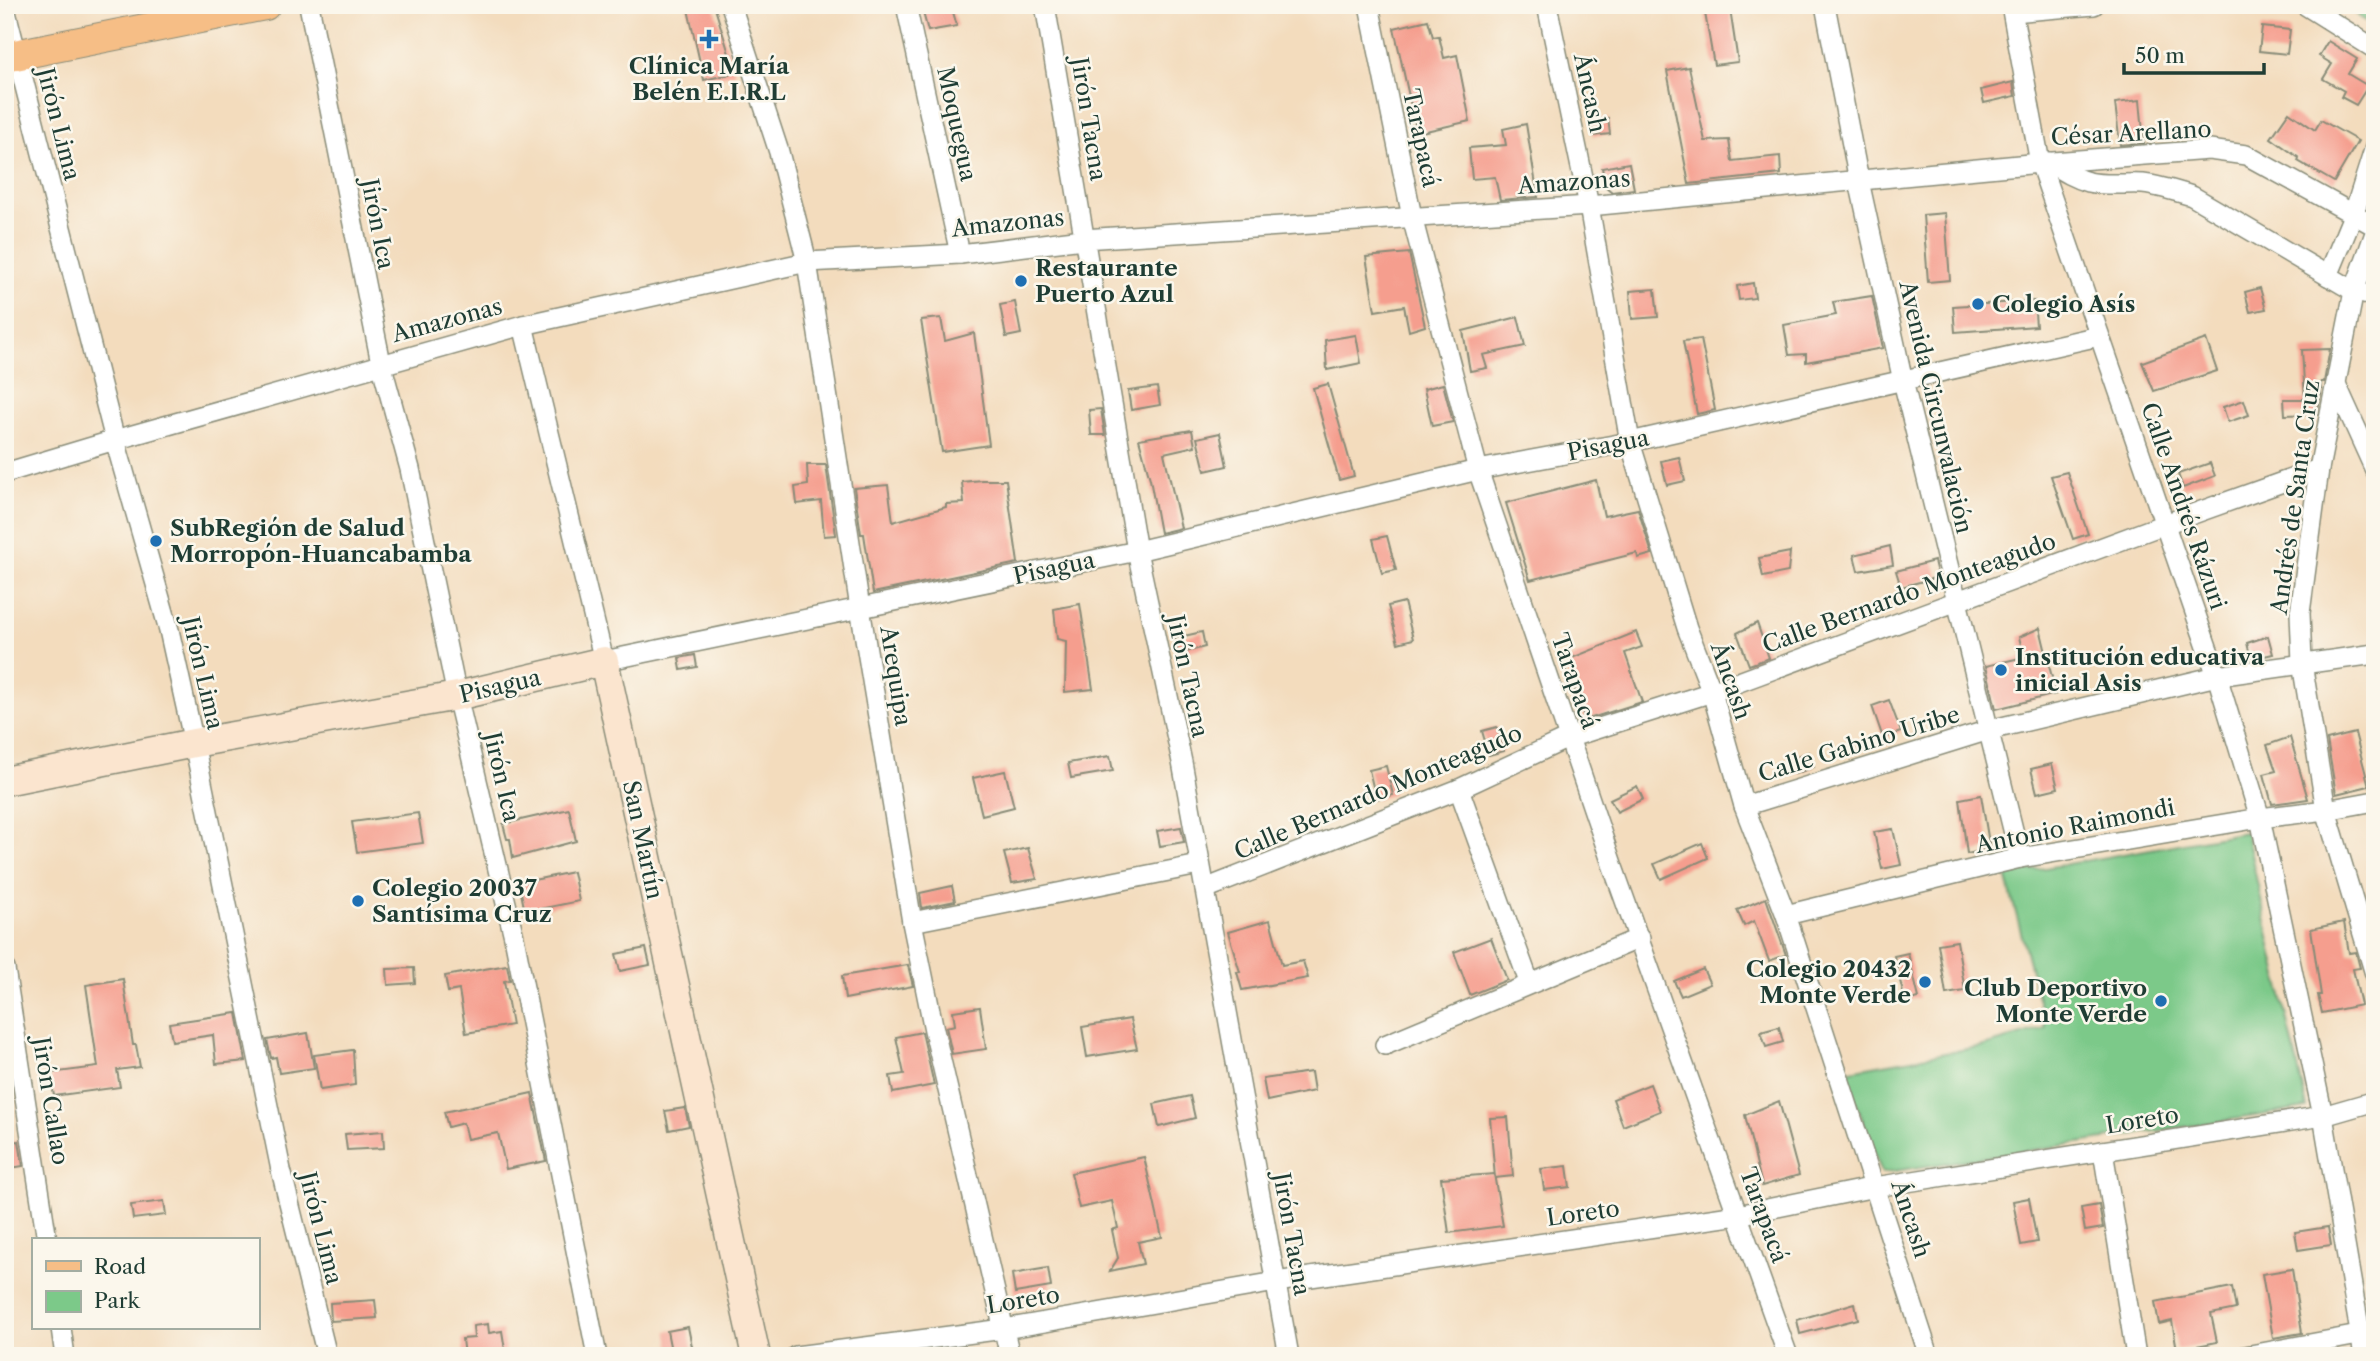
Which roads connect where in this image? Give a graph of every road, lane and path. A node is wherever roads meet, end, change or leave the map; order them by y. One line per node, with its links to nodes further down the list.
1 (181, 5): 15 (main road)
2 (265, 5): 15 (main road)
3 (309, 5): 32 (street, Jirón Ica)
4 (731, 5): 26 (street, Arequipa)
5 (906, 5): 25 (street, Moquegua)
6 (1045, 5): 24 (street, Jirón Tacna)
7 (1369, 5): 21 (street, Tarapacá)
8 (1548, 5): 19 (street, Áncash)
9 (1825, 5): 18 (street, Avenida Circunvalación)
10 (2094, 5): 13 (street)
11 (2305, 5): 14 (street)
12 (5, 8): 15 (street, Jirón Lima)
13 (2012, 8): 17 (street, Calle Andrés Rázuri)
14 (2375, 48)
15 (10, 49): 35 (street, Jirón Lima)
16 (2375, 147): 20 (street)
17 (2044, 162): 18 (street, Amazonas); 20 (street, César Arellano); 27 (street); 31 (street, Calle Andrés Rázuri)
18 (1859, 181): 19 (street, Amazonas); 33 (street, Avenida Circunvalación)
19 (1589, 206): 21 (street, Amazonas); 36 (street, Áncash)
20 (2354, 213): 22 (street, César Arellano); 27 (street)
21 (1412, 217): 24 (street, Amazonas); 38 (street, Tarapacá)
22 (2375, 226)
23 (2375, 233): 28 (street, Andrés de Santa Cruz)
24 (1083, 239): 25 (street, Amazonas); 42 (street, Jirón Tacna)
25 (960, 254): 26 (street, Amazonas)
26 (807, 262): 30 (street, Amazonas); 44 (street, Arequipa)
27 (2328, 276): 28 (street)
28 (2354, 290): 29 (street); 34 (street, Andrés de Santa Cruz)
29 (2375, 297)
30 (523, 325): 32 (street, Amazonas); 46 (street, San Martín)
31 (2099, 336): 33 (street, Pisagua); 41 (street, Calle Andrés Rázuri)
32 (382, 363): 35 (street, Amazonas); 50 (street, Jirón Ica)
33 (1903, 381): 36 (street, Pisagua); 43 (street, Avenida Circunvalación)
34 (2336, 384): 37 (street, Andrés de Santa Cruz); 39 (street)
35 (115, 440): 40 (street, Amazonas); 53 (street, Jirón Lima)
36 (1630, 442): 38 (street, Pisagua); 49 (street, Áncash)
37 (2319, 468): 41 (street, Calle Bernardo Monteagudo); 47 (street, Andrés de Santa Cruz)
38 (1478, 470): 42 (street, Pisagua); 52 (street, Tarapacá)
39 (2375, 470)
40 (5, 473)
41 (2165, 524): 43 (street, Calle Bernardo Monteagudo); 48 (street, Calle Andrés Rázuri)
42 (1137, 551): 44 (street, Pisagua); 61 (street, Jirón Tacna)
43 (1957, 602): 49 (street, Calle Bernardo Monteagudo); 51 (street, Avenida Circunvalación)
44 (860, 608): 46 (street, Pisagua); 64 (street, Arequipa)
45 (2375, 654): 47 (street, Calle Gabino Uribe)
46 (604, 661): 50 (street, Pisagua); 83 (street, San Martín)
47 (2302, 663): 48 (street, Calle Gabino Uribe); 58 (street, Andrés de Santa Cruz)
48 (2217, 676): 51 (street, Calle Gabino Uribe); 59 (street, Calle Andrés Rázuri)
49 (1712, 692): 52 (street, Calle Bernardo Monteagudo); 57 (street, Áncash)
50 (457, 696): 53 (street, Pisagua); 82 (street, Jirón Ica)
51 (1989, 730): 57 (street, Calle Gabino Uribe); 60 (street, Avenida Circunvalación)
52 (1568, 738): 55 (street, Calle Bernardo Monteagudo); 65 (street, Tarapacá)
53 (194, 743): 54 (street, Pisagua); 81 (street, Jirón Lima)
54 (5, 781)
55 (1459, 789): 62 (street, Calle Bernardo Monteagudo); 68 (street)
56 (2375, 801): 58 (street, Antonio Raimondi)
57 (1744, 806): 63 (street, Áncash)
58 (2326, 810): 59 (street, Antonio Raimondi); 67 (street, Andrés de Santa Cruz)
59 (2260, 818): 60 (street, Antonio Raimondi); 71 (street, Calle Andrés Rázuri)
60 (2020, 858): 63 (street, Antonio Raimondi)
61 (1199, 865): 62 (street, Jirón Tacna); 64 (street)
62 (1205, 890): 76 (street, Jirón Tacna)
63 (1786, 915): 73 (street, Áncash)
64 (912, 922): 77 (street, Arequipa)
65 (1640, 938): 68 (street); 74 (street, Tarapacá)
66 (5, 969): 75 (street, Jirón Callao)
67 (2375, 974)
68 (1529, 982): 69 (street)
69 (1385, 1045)
70 (2375, 1101): 71 (street, Loreto)
71 (2323, 1116): 72 (street, Loreto); 79 (street, Calle Andrés Rázuri)
72 (2103, 1151): 73 (street, Loreto); 89 (street)
73 (1875, 1187): 74 (street, Loreto); 88 (street, Áncash)
74 (1738, 1215): 76 (street, Loreto); 87 (street, Tarapacá)
75 (47, 1238)
76 (1276, 1282): 77 (street, Loreto); 86 (street, Jirón Tacna)
77 (1004, 1329): 84 (street, Loreto); 85 (street, Arequipa)
78 (61, 1330): 80 (street)
79 (2368, 1333): 90 (street); 91 (street, Calle Andrés Rázuri)
80 (65, 1356)
81 (327, 1356)
82 (597, 1356)
83 (756, 1356)
84 (796, 1356)
85 (1010, 1356)
86 (1289, 1356)
87 (1788, 1356)
88 (1929, 1356)
89 (2136, 1356)
90 (2245, 1356)
91 (2364, 1356)

